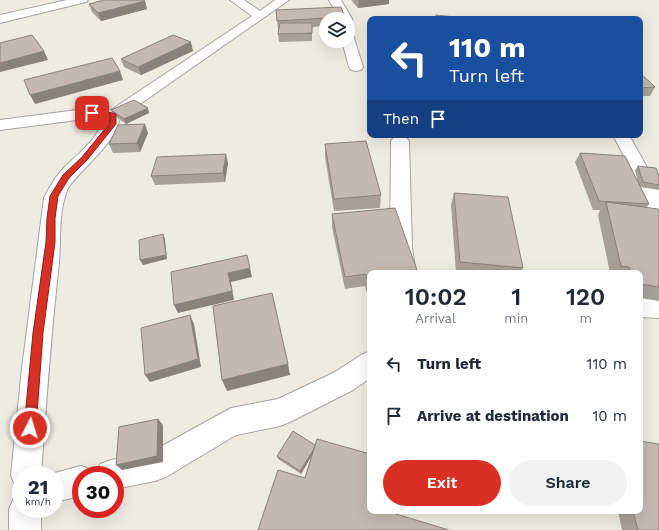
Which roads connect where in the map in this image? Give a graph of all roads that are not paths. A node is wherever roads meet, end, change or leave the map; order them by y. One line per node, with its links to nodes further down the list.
1 (82, 0): 7 (street)
2 (236, 0): 6 (street)
3 (283, 0): 6 (street)
4 (335, 0): 5 (street)
5 (343, 12)
6 (258, 15): 10 (street)
7 (0, 19)
8 (351, 48): 9 (street)
9 (356, 67)
10 (113, 116): 11 (street); 19 (street)
11 (0, 124)
12 (623, 138): 14 (street)
13 (400, 141): 15 (street)
14 (659, 214)
15 (405, 270)
16 (643, 307): 17 (street)
17 (659, 308)
18 (367, 366): 20 (street)
19 (27, 466)
20 (124, 472)
21 (25, 518): 22 (street)
22 (25, 530)

